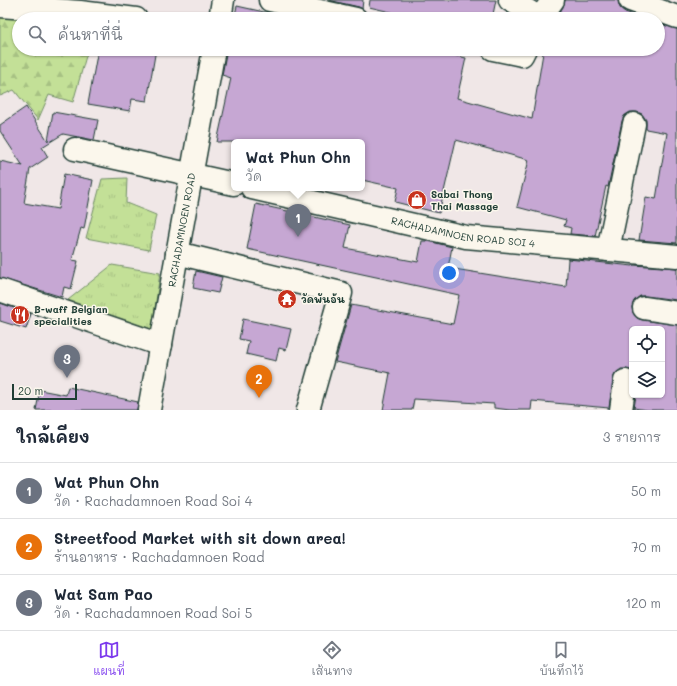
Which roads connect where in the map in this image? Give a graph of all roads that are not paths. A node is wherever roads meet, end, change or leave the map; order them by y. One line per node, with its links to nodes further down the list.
1 (223, 0): 8 (street)
2 (270, 0): 9 (street)
3 (510, 0): 10 (street)
4 (553, 0): 11 (street)
5 (630, 0): 12 (street)
6 (0, 6): 7 (street)
7 (80, 12)
8 (221, 12)
9 (324, 12)
10 (529, 12)
11 (545, 12)
12 (663, 12)
13 (665, 13): 14 (street)
14 (677, 17)
15 (213, 56): 18 (street, RACHADAMNOEN ROAD)
16 (634, 124): 21 (street)
17 (75, 149): 18 (street)
18 (192, 174): 19 (street); 22 (street, RACHADAMNOEN ROAD)
19 (231, 183)
20 (265, 191): 21 (street, RACHADAMNOEN ROAD SOI 4)
21 (608, 250): 23 (street, RACHADAMNOEN ROAD SOI 4)
22 (177, 254): 27 (street, RACHADAMNOEN ROAD); 30 (street)
23 (677, 256)
24 (0, 290): 27 (street)
25 (644, 308): 26 (street)
26 (677, 313)
27 (160, 345): 29 (street, RACHADAMNOEN ROAD)
28 (625, 380): 31 (street)
29 (149, 410)
30 (308, 410)
31 (621, 410)

